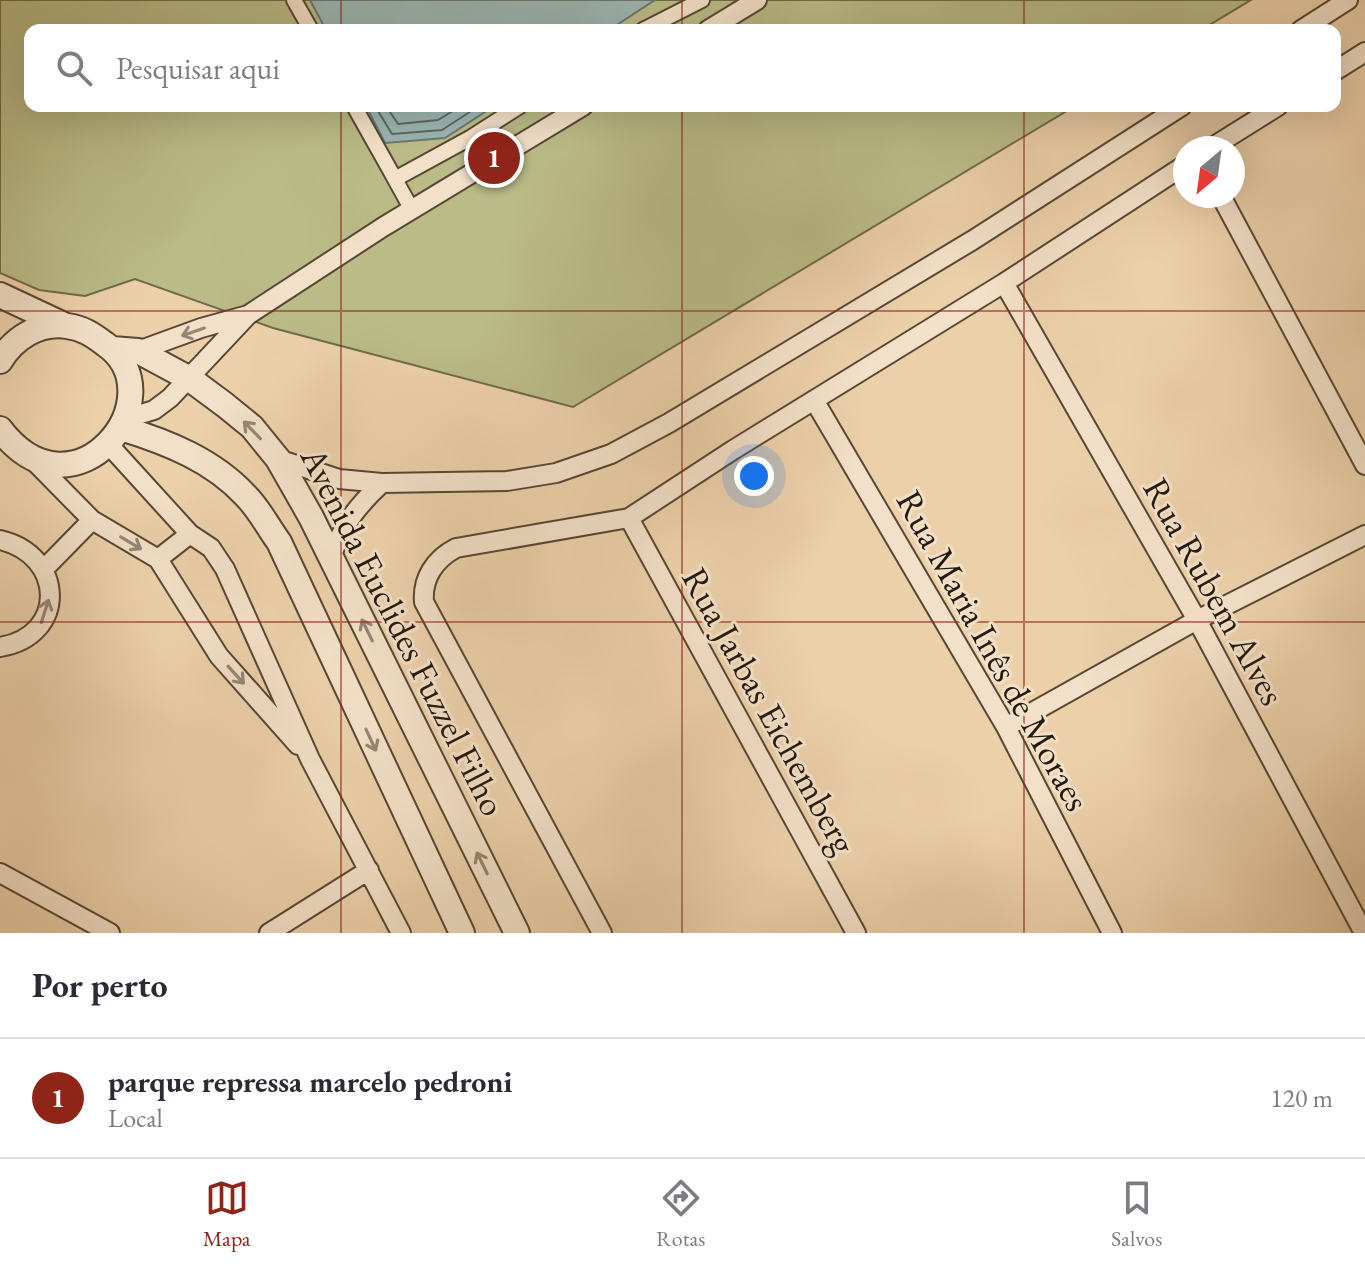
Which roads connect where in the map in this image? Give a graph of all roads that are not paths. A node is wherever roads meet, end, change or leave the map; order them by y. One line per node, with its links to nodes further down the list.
1 (294, 0): 5 (street)
2 (702, 0): 6 (street)
3 (757, 0): 7 (street)
4 (1348, 0): 8 (street)
5 (308, 24)
6 (655, 24)
7 (718, 24)
8 (1310, 24)
9 (1365, 52): 10 (street)
10 (1341, 67)
11 (357, 112): 13 (street)
12 (357, 112): 20 (street)
13 (511, 112)
14 (573, 112): 20 (street)
15 (1173, 112): 35 (street)
16 (1268, 112): 17 (street)
17 (1230, 136)
18 (1173, 173): 21 (street)
19 (1227, 208): 34 (street)
20 (412, 210): 23 (street)
21 (1004, 283): 29 (street); 44 (street, Rua Rubem Alves)
22 (0, 295): 24 (street)
23 (248, 315): 26 (street, one-way to 26); 28 (street)
24 (64, 325): 25 (street); 27 (street)
25 (112, 349): 26 (street, Avenida Euclides Fuzzel Filho); 30 (street)
26 (138, 351): 28 (street, Avenida Euclides Fuzzel Filho)
27 (0, 361)
28 (190, 379): 30 (street); 33 (street, Avenida Euclides Fuzzel Filho, one-way to 28)
29 (814, 400): 36 (street); 46 (street, Rua Maria Inês de Moraes)
30 (119, 428): 32 (street); 38 (street); 53 (street, Avenida Euclides Fuzzel Filho, one-way to 53)
31 (0, 429): 32 (street)
32 (30, 457): 37 (street)
33 (278, 459): 35 (street); 41 (street, Avenida Euclides Fuzzel Filho)
34 (1365, 465)
35 (382, 483): 41 (street)
36 (629, 518): 55 (street); 56 (street, Rua Jarbas Eichemberg)
37 (92, 520): 42 (street, one-way to 42); 43 (street)
38 (190, 534): 42 (street); 47 (street)
39 (1365, 535): 44 (street)
40 (0, 540): 43 (street)
41 (331, 557): 54 (street, Avenida Euclides Fuzzel Filho, one-way to 41)
42 (158, 559): 47 (street, one-way to 47)
43 (44, 569): 45 (street, one-way to 43)
44 (1197, 620): 46 (street); 58 (street, Rua Rubem Alves)
45 (0, 647)
46 (1006, 727): 57 (street, Rua Maria Inês de Moraes)
47 (310, 759): 48 (street)
48 (369, 870): 51 (street); 52 (street)
49 (0, 873): 50 (street)
50 (110, 933)
51 (269, 933)
52 (401, 933)
53 (462, 933)
54 (517, 933)
55 (602, 933)
56 (856, 933)
57 (1112, 933)
58 (1364, 933)

